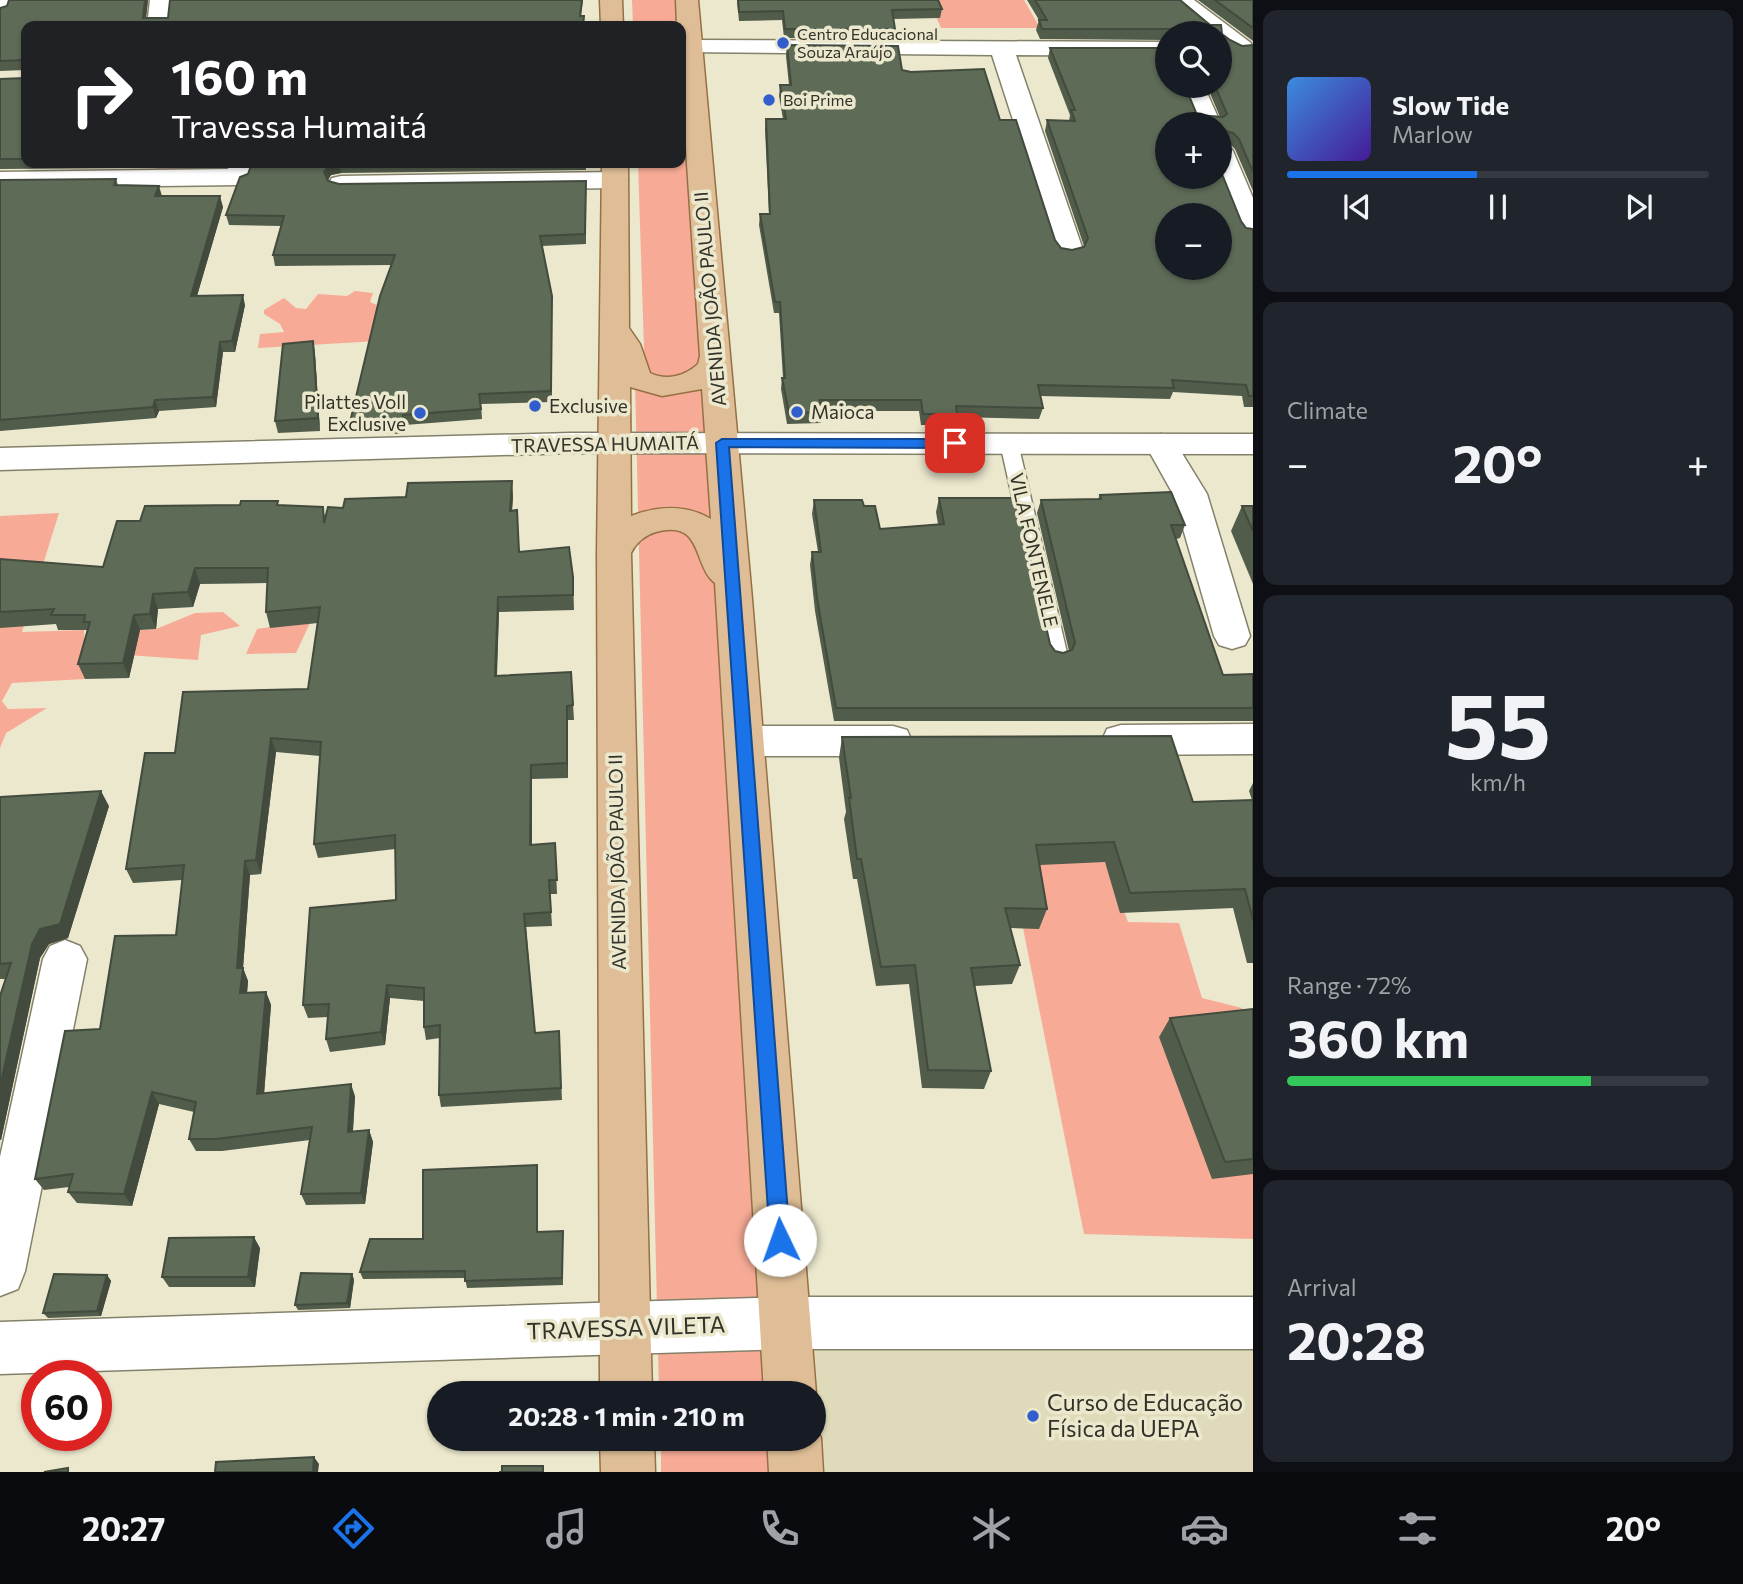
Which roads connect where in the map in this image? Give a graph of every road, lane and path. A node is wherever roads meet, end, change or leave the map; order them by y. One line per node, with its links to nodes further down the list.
1 (2, 0): 6 (street)
2 (160, 0): 7 (street)
3 (611, 0): 8 (main road)
4 (687, 0): 9 (main road, AVENIDA JOÃO PAULO II)
5 (1180, 0): 10 (street)
6 (0, 10)
7 (158, 21)
8 (612, 21)
9 (690, 47): 11 (street); 22 (main road, AVENIDA JOÃO PAULO II)
10 (1239, 48)
11 (1002, 49): 12 (street); 20 (street)
12 (1155, 49)
13 (241, 168): 14 (street)
14 (142, 170): 16 (street)
15 (615, 172): 18 (street); 21 (main road, AVENIDA JOÃO PAULO II)
16 (0, 180)
17 (1232, 180): 19 (street)
18 (341, 184)
19 (1253, 230)
20 (1069, 250)
21 (614, 328): 22 (main road); 23 (main road, AVENIDA JOÃO PAULO II)
22 (714, 356): 24 (main road, AVENIDA JOÃO PAULO II)
23 (614, 443): 24 (street, TRAVESSA HUMAITÁ); 28 (street, TRAVESSA HUMAITÁ); 29 (main road, AVENIDA JOÃO PAULO II)
24 (722, 443): 25 (street, TRAVESSA HUMAITÁ); 30 (main road, AVENIDA JOÃO PAULO II)
25 (1009, 443): 26 (street, TRAVESSA HUMAITÁ); 32 (lane, VILA FONTENELE)
26 (1161, 444): 27 (street, TRAVESSA HUMAITÁ); 31 (street)
27 (1253, 444)
28 (0, 459)
29 (614, 553): 30 (main road); 41 (main road, AVENIDA JOÃO PAULO II)
30 (734, 599): 35 (main road, AVENIDA JOÃO PAULO II)
31 (1232, 636)
32 (1058, 657)
33 (1253, 739): 34 (street)
34 (1090, 740)
35 (744, 741): 36 (street); 40 (main road, AVENIDA JOÃO PAULO II)
36 (927, 741)
37 (65, 959): 38 (street)
38 (0, 1271)
39 (1253, 1322): 40 (street, TRAVESSA VILETA)
40 (784, 1323): 41 (street, TRAVESSA VILETA); 44 (main road, AVENIDA JOÃO PAULO II)
41 (625, 1328): 42 (street, TRAVESSA VILETA); 43 (main road, AVENIDA JOÃO PAULO II)
42 (0, 1348)
43 (626, 1381)
44 (789, 1381)
45 (627, 1451): 47 (main road)
46 (795, 1451): 48 (main road)
47 (628, 1472)
48 (796, 1472)

